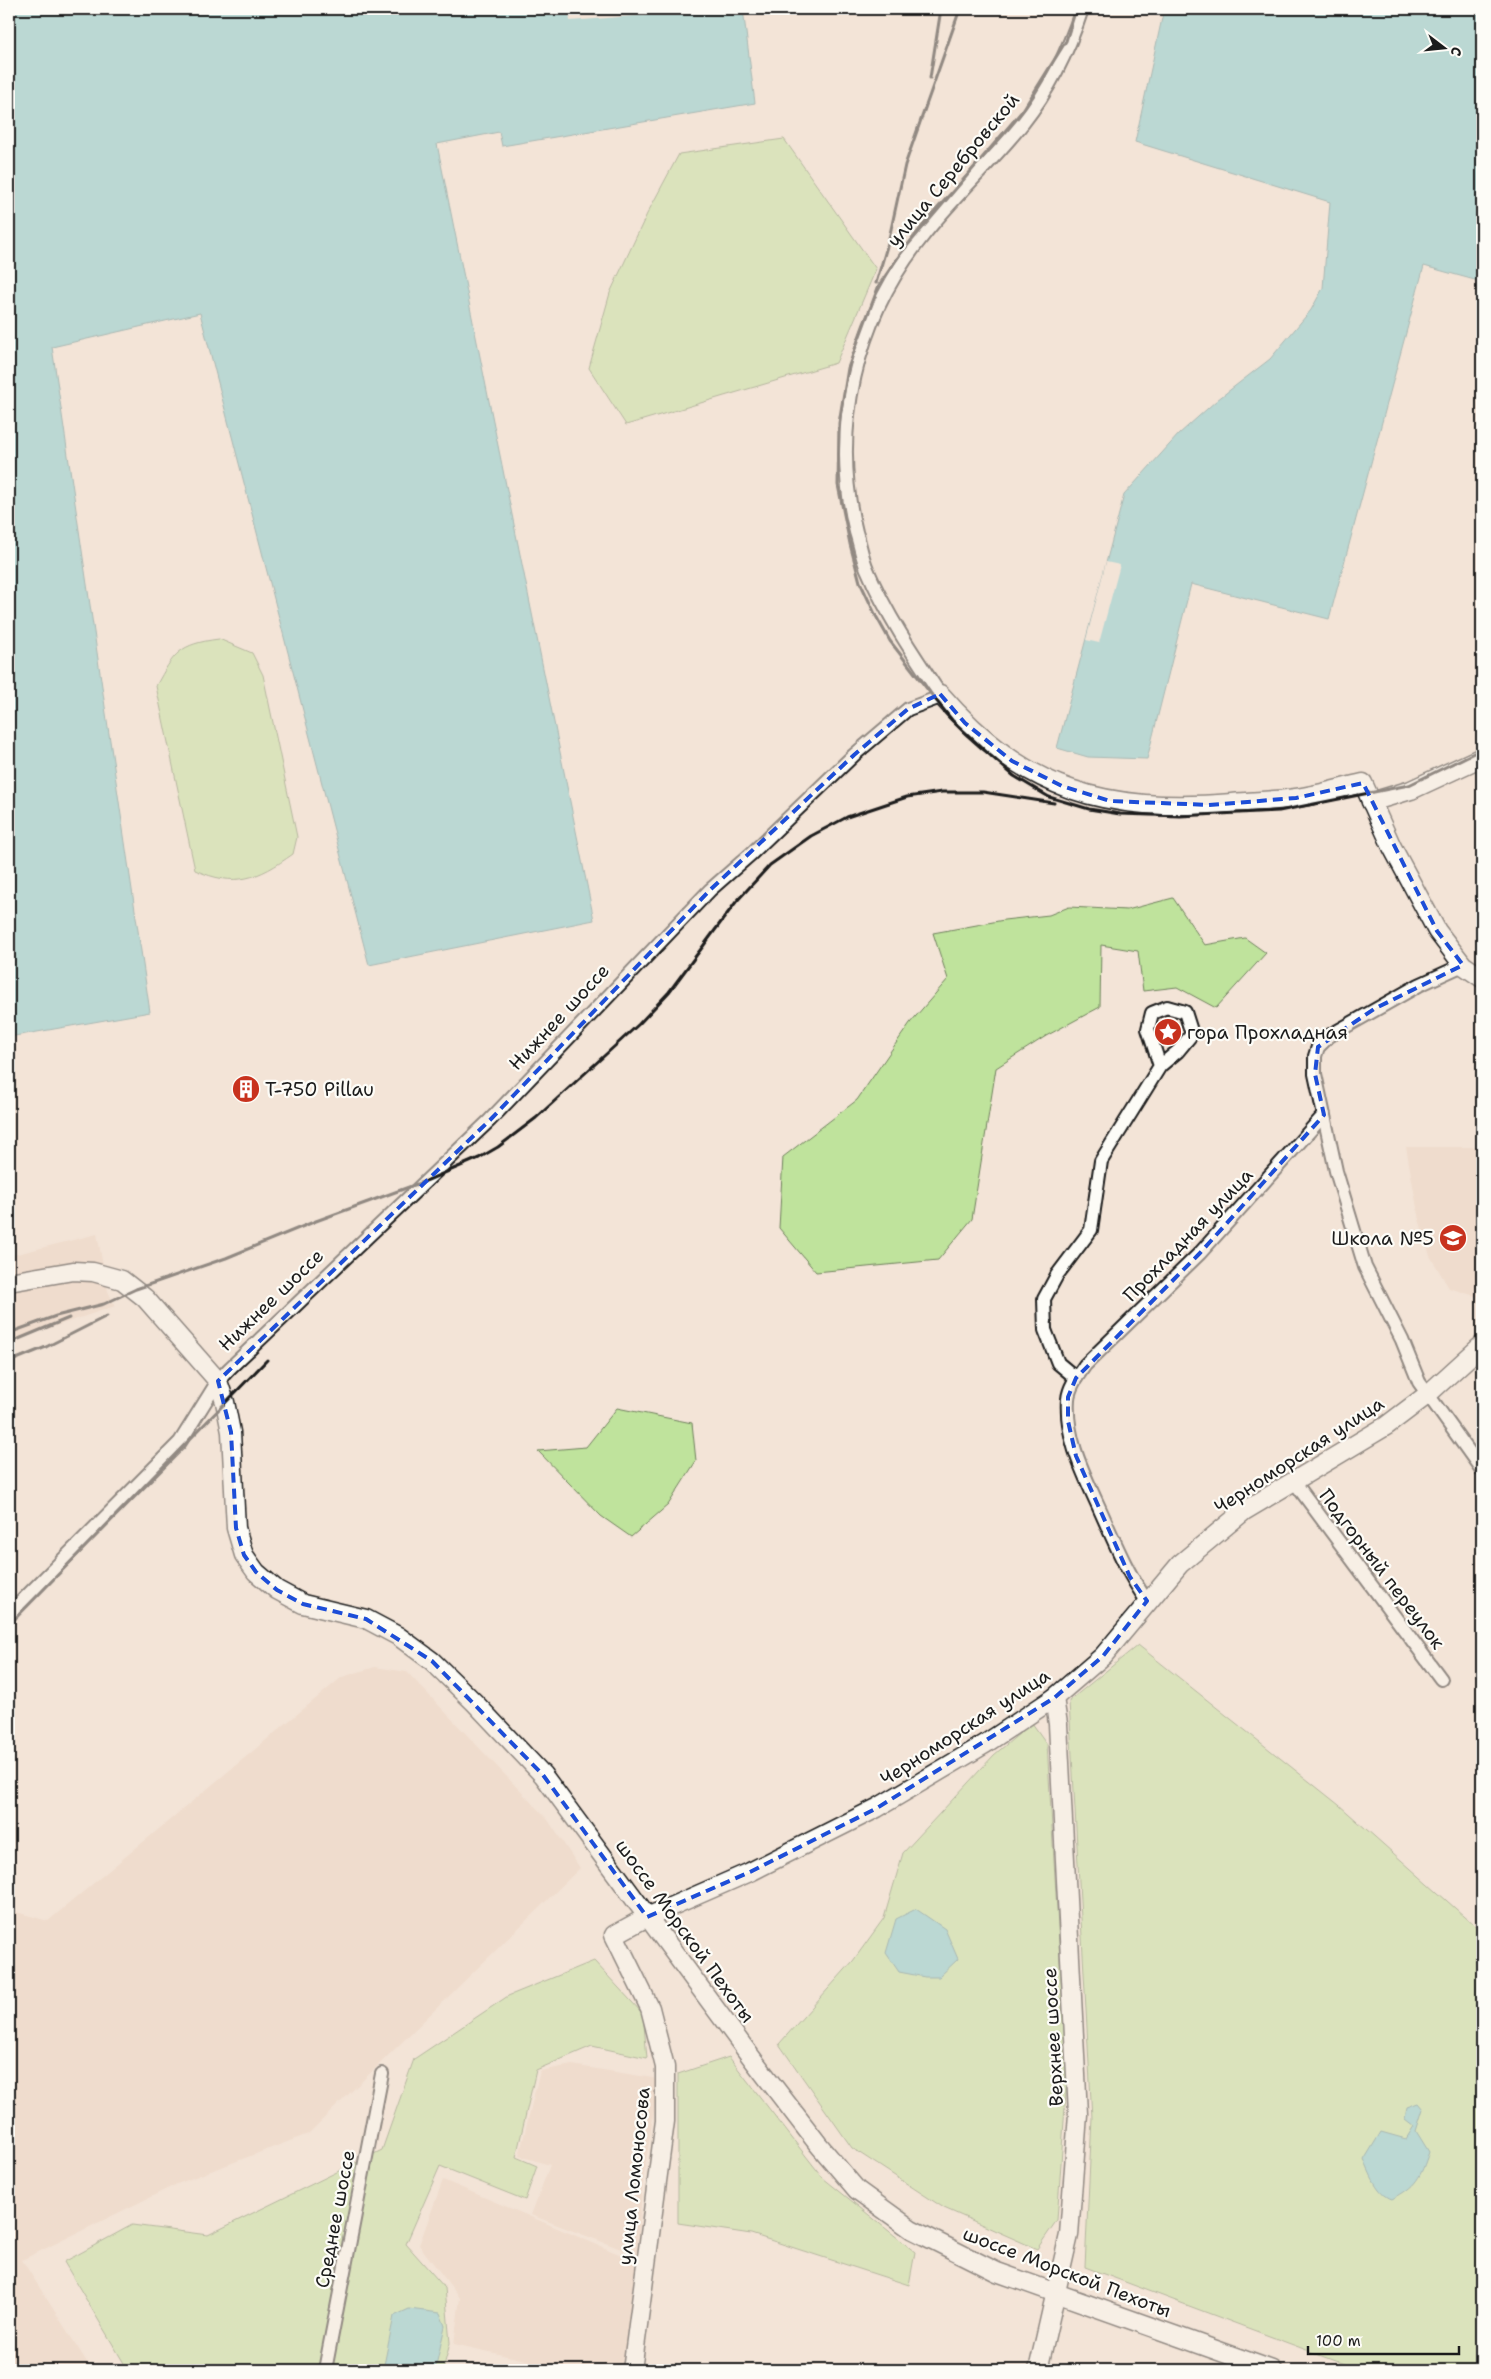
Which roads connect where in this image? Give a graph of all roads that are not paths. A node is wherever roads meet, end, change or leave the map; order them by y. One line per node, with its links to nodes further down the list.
1 (1082, 9): 2 (street, улица Серебровской)
2 (940, 694): 4 (street, улица Серебровской); 12 (street, Нижнее шоссе)
3 (1482, 757): 4 (street)
4 (1371, 802): 5 (street)
5 (1463, 965): 6 (street); 8 (street)
6 (1482, 978)
7 (1160, 1066): 7 (street); 11 (street)
8 (1324, 1115): 11 (street, Прохладная улица); 13 (street)
9 (9, 1282): 12 (street, Нижнее шоссе)
10 (1482, 1345): 13 (street, Черноморская улица)
11 (1076, 1378): 16 (street, Прохладная улица)
12 (218, 1381): 17 (street, Нижнее шоссе); 20 (street, шоссе Морской Пехоты)
13 (1427, 1395): 14 (street); 15 (street, Черноморская улица)
14 (1482, 1470)
15 (1293, 1480): 16 (street, Черноморская улица); 18 (street, Подгорный переулок)
16 (1147, 1600): 19 (street, Черноморская улица)
17 (9, 1614)
18 (1441, 1679)
19 (1054, 1698): 20 (street, Черноморская улица); 23 (street, Верхнее шоссе)
20 (647, 1917): 21 (street, Черноморская улица); 23 (street, шоссе Морской Пехоты)
21 (614, 1935): 25 (street, улица Ломоносова)
22 (382, 2074): 24 (street, Среднее шоссе)
23 (1054, 2294): 26 (street, Верхнее шоссе); 27 (street, шоссе Морской Пехоты)
24 (325, 2370)
25 (632, 2370)
26 (1038, 2370)
27 (1272, 2370)

